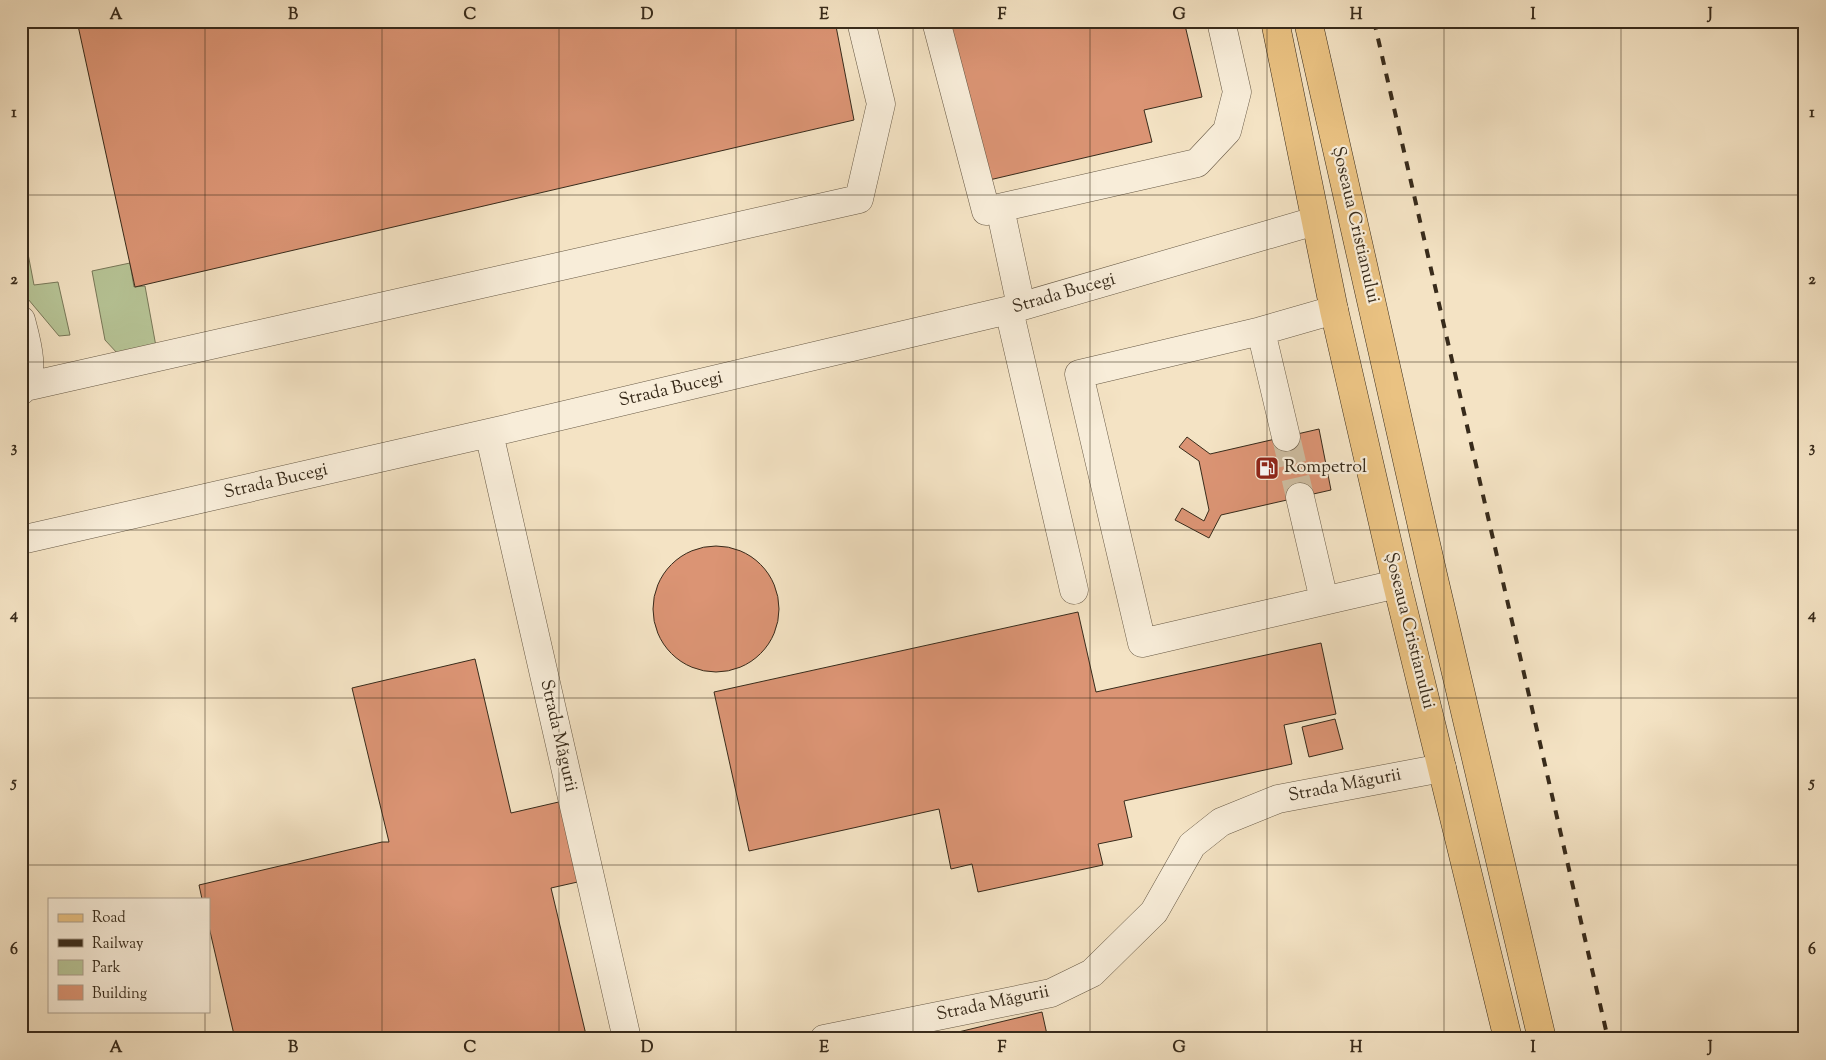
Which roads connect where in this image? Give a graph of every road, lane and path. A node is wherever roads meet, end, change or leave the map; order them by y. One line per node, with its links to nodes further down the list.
1 (861, 21): 12 (street)
2 (936, 21): 6 (street)
3 (1221, 21): 6 (street)
4 (1275, 21): 7 (main road, Șoseaua Cristianului)
5 (1308, 21): 17 (main road, Șoseaua Cristianului)
6 (1000, 208): 8 (street)
7 (1315, 221): 8 (street, Strada Bucegi); 9 (main road, Șoseaua Cristianului); 17 (main road, Șoseaua Cristianului)
8 (1015, 308): 13 (street, Strada Bucegi); 19 (street)
9 (1334, 310): 11 (street); 18 (main road, Șoseaua Cristianului)
10 (21, 320): 12 (street)
11 (1261, 331): 14 (street); 20 (street)
12 (23, 389)
13 (489, 433): 16 (street, Strada Bucegi); 22 (street, Strada Măgurii)
14 (1286, 437)
15 (1300, 497): 20 (street)
16 (21, 540)
17 (1433, 575): 25 (main road, Șoseaua Cristianului)
18 (1397, 584): 20 (street); 21 (main road, Șoseaua Cristianului)
19 (1074, 590)
20 (1324, 600)
21 (1442, 768): 23 (street, Strada Măgurii); 24 (main road, Șoseaua Cristianului)
22 (627, 1039)
23 (824, 1039)
24 (1508, 1039)
25 (1542, 1039)

